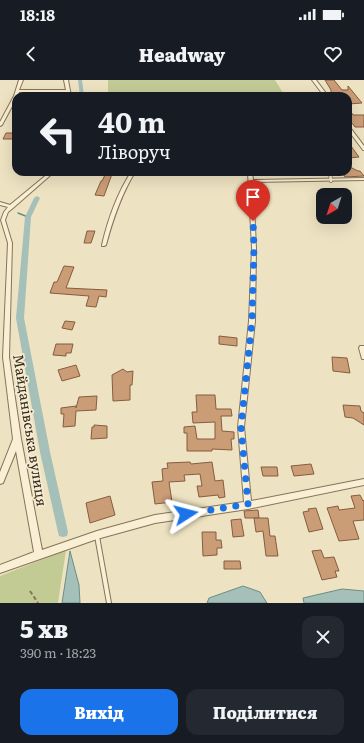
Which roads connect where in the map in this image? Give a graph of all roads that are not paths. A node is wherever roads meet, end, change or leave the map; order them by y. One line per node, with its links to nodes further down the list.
1 (21, 80): 5 (street)
2 (66, 80): 4 (street)
3 (314, 80): 6 (street)
4 (67, 90): 5 (street)
5 (18, 91)
6 (323, 92)
7 (12, 102): 8 (street)
8 (0, 125)
9 (352, 132): 10 (street)
10 (364, 149)
11 (47, 176): 19 (street)
12 (130, 176): 21 (street)
13 (250, 176): 16 (street)
14 (330, 176): 17 (lane)
15 (364, 179): 17 (street)
16 (251, 181): 17 (street); 27 (street)
17 (331, 181)
18 (0, 203): 19 (street)
19 (11, 207): 20 (street)
20 (2, 220): 24 (street, Майданівська вулиця)
21 (104, 245)
22 (362, 348): 23 (street)
23 (364, 357)
24 (17, 439): 25 (street); 29 (street, Майданівська вулиця)
25 (0, 481)
26 (364, 482): 27 (street)
27 (248, 504): 28 (street)
28 (97, 535): 29 (street); 31 (lane)
29 (39, 555): 30 (street)
30 (0, 569)
31 (109, 603)

